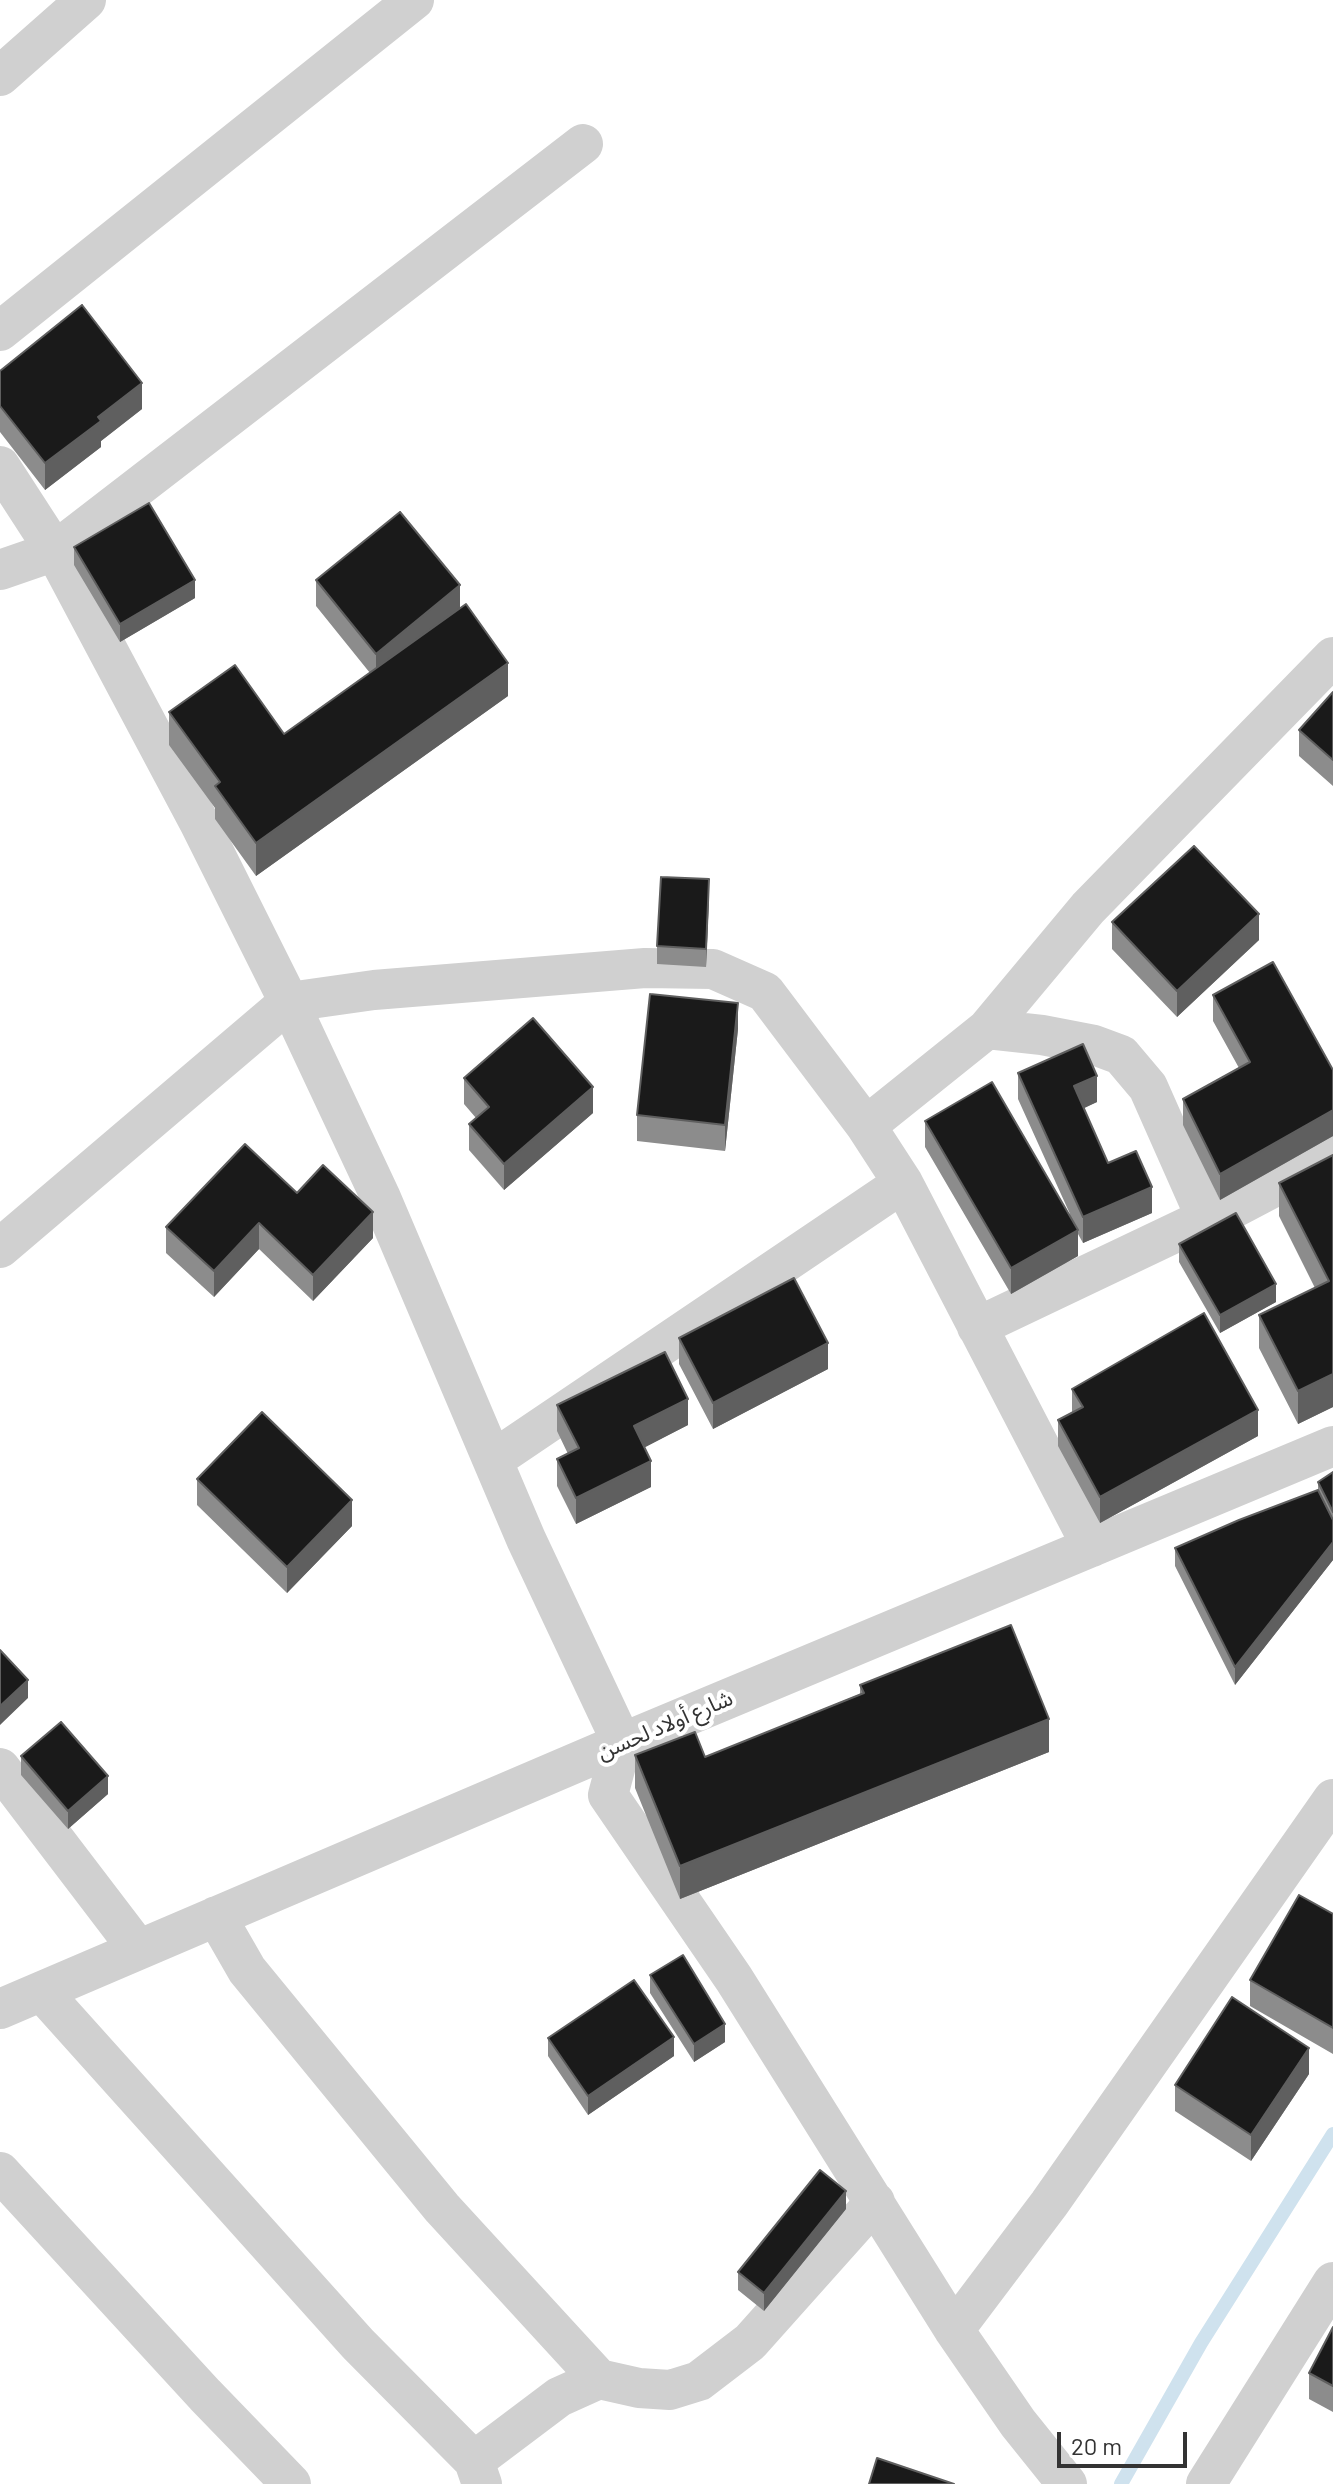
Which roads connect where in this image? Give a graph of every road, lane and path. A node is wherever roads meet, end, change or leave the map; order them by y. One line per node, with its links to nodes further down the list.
1 (86, 0): 3 (street)
2 (414, 0): 5 (street)
3 (0, 76)
4 (583, 144): 7 (street)
5 (0, 331)
6 (0, 466): 7 (street)
7 (55, 551): 8 (street); 10 (street)
8 (0, 570)
9 (1333, 657): 11 (street)
10 (289, 1002): 12 (street); 16 (street); 19 (street)
11 (987, 1029): 12 (street); 15 (street)
12 (866, 1126): 14 (street)
13 (1333, 1156): 15 (street)
14 (903, 1183): 17 (street); 19 (street)
15 (1206, 1218): 17 (street)
16 (0, 1248)
17 (977, 1327): 20 (street)
18 (1333, 1446): 20 (street, شارع أولاد لحسن)
19 (493, 1460): 21 (street)
20 (1092, 1547): 21 (street, شارع أولاد لحسن)
21 (622, 1743): 24 (street, شارع أولاد لحسن); 29 (street)
22 (0, 1768): 25 (street)
23 (1333, 1799): 31 (street)
24 (216, 1916): 25 (street, شارع أولاد لحسن); 32 (street)
25 (138, 1949): 26 (street, شارع أولاد لحسن)
26 (42, 1992): 27 (street, شارع أولاد لحسن); 33 (street)
27 (0, 2009)
28 (0, 2172): 34 (street)
29 (875, 2202): 31 (street); 32 (street)
30 (1333, 2282): 36 (street)
31 (954, 2330): 35 (street)
32 (599, 2379): 33 (street)
33 (478, 2473)
34 (291, 2484)
35 (1067, 2484)
36 (1206, 2484)

